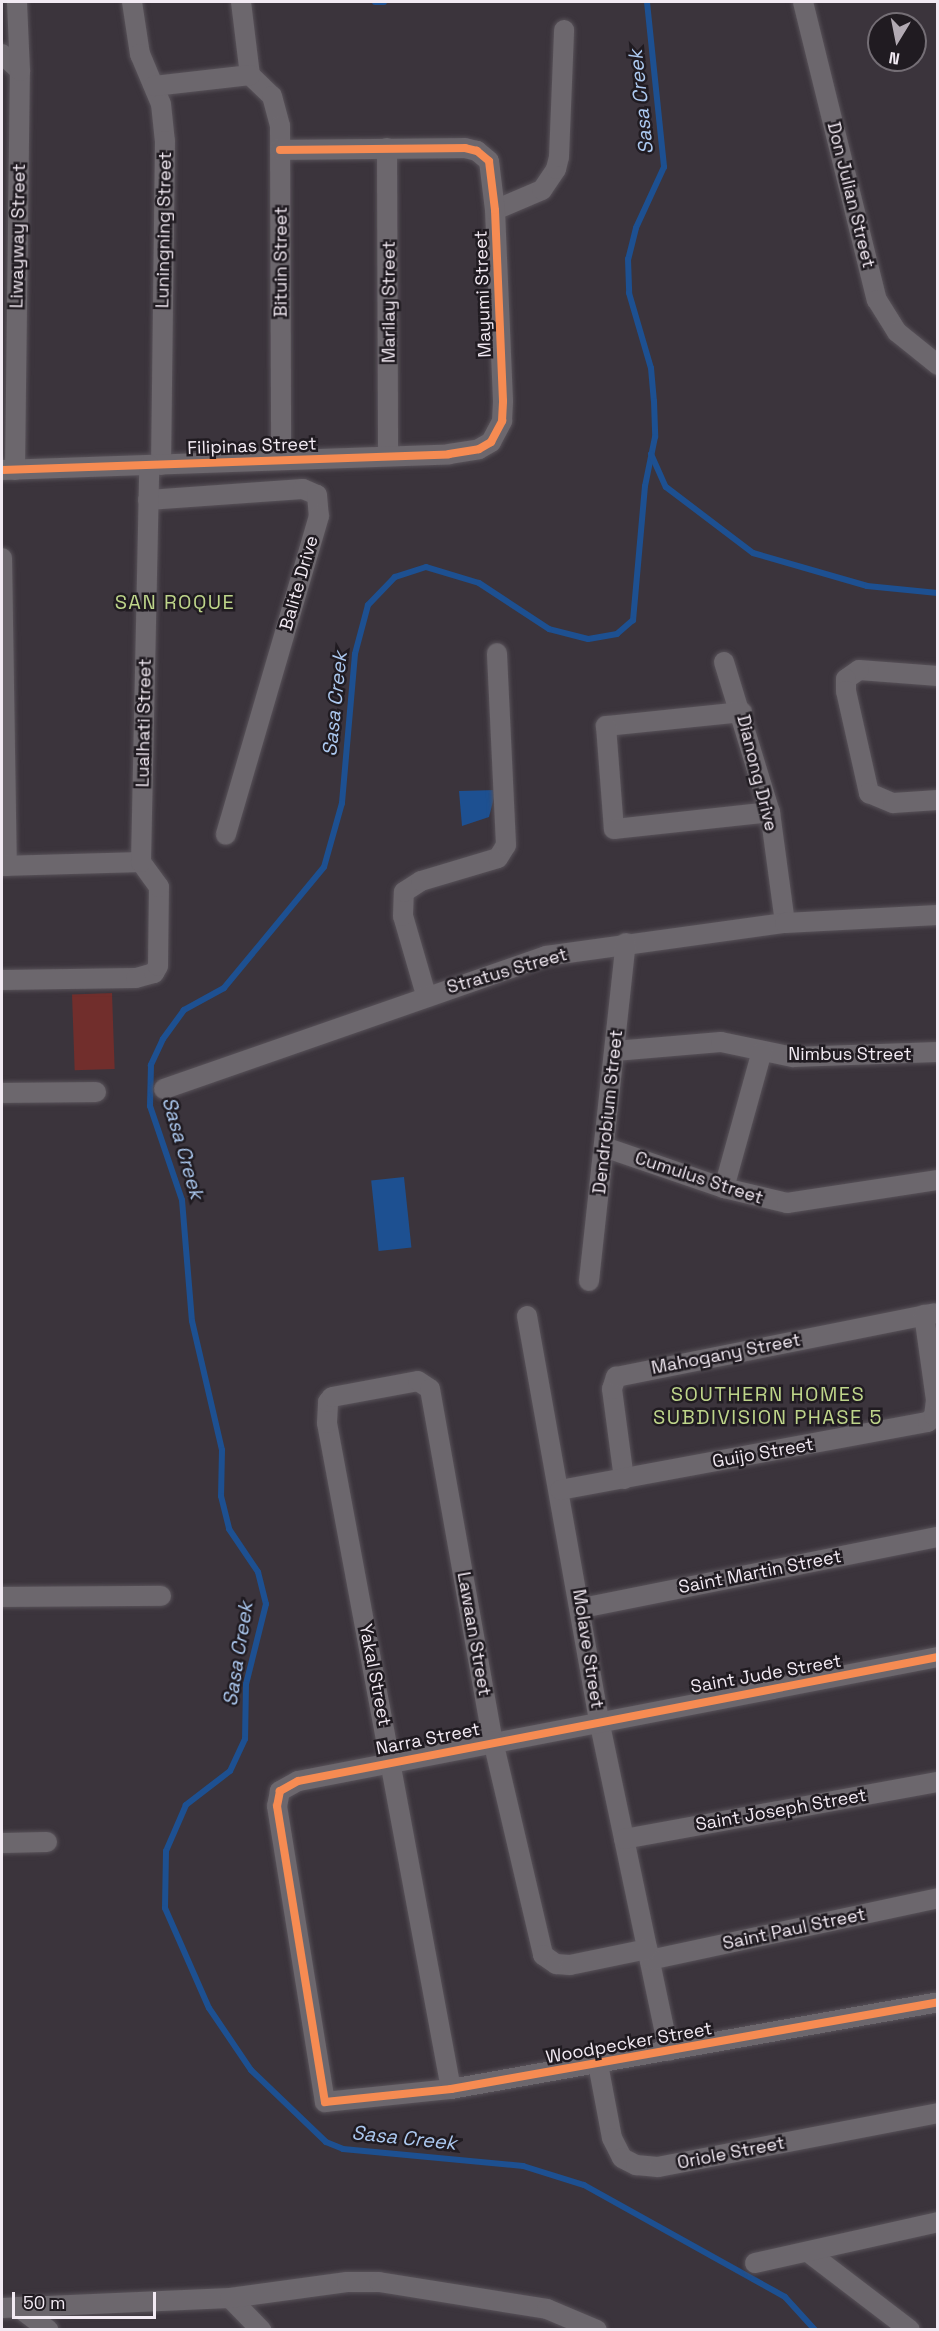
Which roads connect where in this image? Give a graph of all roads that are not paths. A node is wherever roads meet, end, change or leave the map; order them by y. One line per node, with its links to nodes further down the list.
1 (17, 2): 7 (street, Liwayway Street)
2 (132, 2): 9 (street, Luningning Street)
3 (241, 2): 8 (street)
4 (803, 2): 15 (street, Don Julian Street)
5 (564, 30): 12 (street)
6 (2, 54): 7 (street)
7 (20, 71): 13 (street, Liwayway Street)
8 (250, 75): 9 (street); 11 (street, Bituin Street)
9 (154, 86): 19 (street, Luningning Street)
10 (387, 148): 11 (street); 12 (street, Mayumi Street); 17 (street, Marilay Street)
11 (280, 150): 18 (street, Bituin Street)
12 (495, 210): 16 (street, Mayumi Street)
13 (10, 236): 14 (street, Liwayway Street)
14 (9, 358): 20 (street, Liwayway Street)
15 (938, 365)
16 (498, 433): 17 (street, Filipinas Street)
17 (388, 456): 18 (street, Filipinas Street)
18 (282, 460): 19 (street, Filipinas Street)
19 (155, 465): 20 (street, Filipinas Street); 21 (street, Lualhati Street)
20 (8, 470)
21 (148, 500): 29 (street, Balite Drive); 30 (street, Lualhati Street)
22 (2, 558): 31 (street)
23 (497, 653): 36 (street)
24 (724, 662): 26 (street, Dianong Drive)
25 (938, 676): 27 (street)
26 (742, 712): 28 (street, Dianong Drive); 28 (street)
27 (938, 800)
28 (770, 812): 33 (street, Dianong Drive)
29 (226, 835)
30 (141, 862): 31 (street); 35 (street)
31 (4, 866)
32 (938, 915): 33 (street, Stratus Street)
33 (785, 923): 34 (street, Stratus Street)
34 (626, 943): 36 (street, Stratus Street); 37 (street, Dendrobium Street)
35 (2, 980)
36 (426, 995): 40 (street, Stratus Street)
37 (615, 1051): 38 (street, Nimbus Street); 43 (street, Dendrobium Street)
38 (762, 1052): 39 (street, Nimbus Street); 45 (street)
39 (938, 1052)
40 (164, 1089)
41 (96, 1092): 42 (street)
42 (2, 1093)
43 (604, 1148): 45 (street, Cumulus Street); 46 (street, Dendrobium Street)
44 (938, 1180): 45 (street, Cumulus Street)
45 (724, 1188)
46 (589, 1281)
47 (931, 1313): 50 (street, Guijo Street); 50 (street, Mahogany Street)
48 (527, 1316): 51 (street, Molave Street)
49 (425, 1383): 58 (street, Lawaan Street); 59 (street, Yakal Street)
50 (624, 1479): 51 (street, Guijo Street)
51 (560, 1490): 55 (street, Molave Street)
52 (938, 1537): 55 (street, Saint Martin Street)
53 (162, 1596): 54 (street)
54 (2, 1597)
55 (582, 1608): 57 (street, Molave Street)
56 (938, 1657): 57 (street, Saint Jude Street)
57 (599, 1720): 58 (street, Narra Street); 61 (street, Molave Street)
58 (493, 1741): 59 (street, Narra Street); 65 (street, Lawaan Street)
59 (391, 1761): 69 (street, Yakal Street); 70 (street, Narra Street)
60 (938, 1782): 61 (street, Saint Joseph Street)
61 (624, 1839): 65 (street, Molave Street)
62 (47, 1842): 63 (street)
63 (2, 1843)
64 (938, 1899): 65 (street, Saint Paul Street)
65 (649, 1954): 67 (street, Molave Street)
66 (938, 2002): 67 (street, Woodpecker Street)
67 (669, 2051): 68 (street, Woodpecker Street)
68 (598, 2064): 69 (street, Woodpecker Street); 71 (street, Oriole Street)
69 (452, 2089): 70 (street, Woodpecker Street)
70 (325, 2102)
71 (938, 2114)
72 (938, 2222): 73 (street)
73 (808, 2252): 74 (street); 80 (street)
74 (754, 2263)
75 (230, 2298): 76 (street); 78 (street); 79 (street)
76 (10, 2307): 77 (street)
77 (48, 2330)
78 (261, 2330)
79 (597, 2330)
80 (910, 2330)

